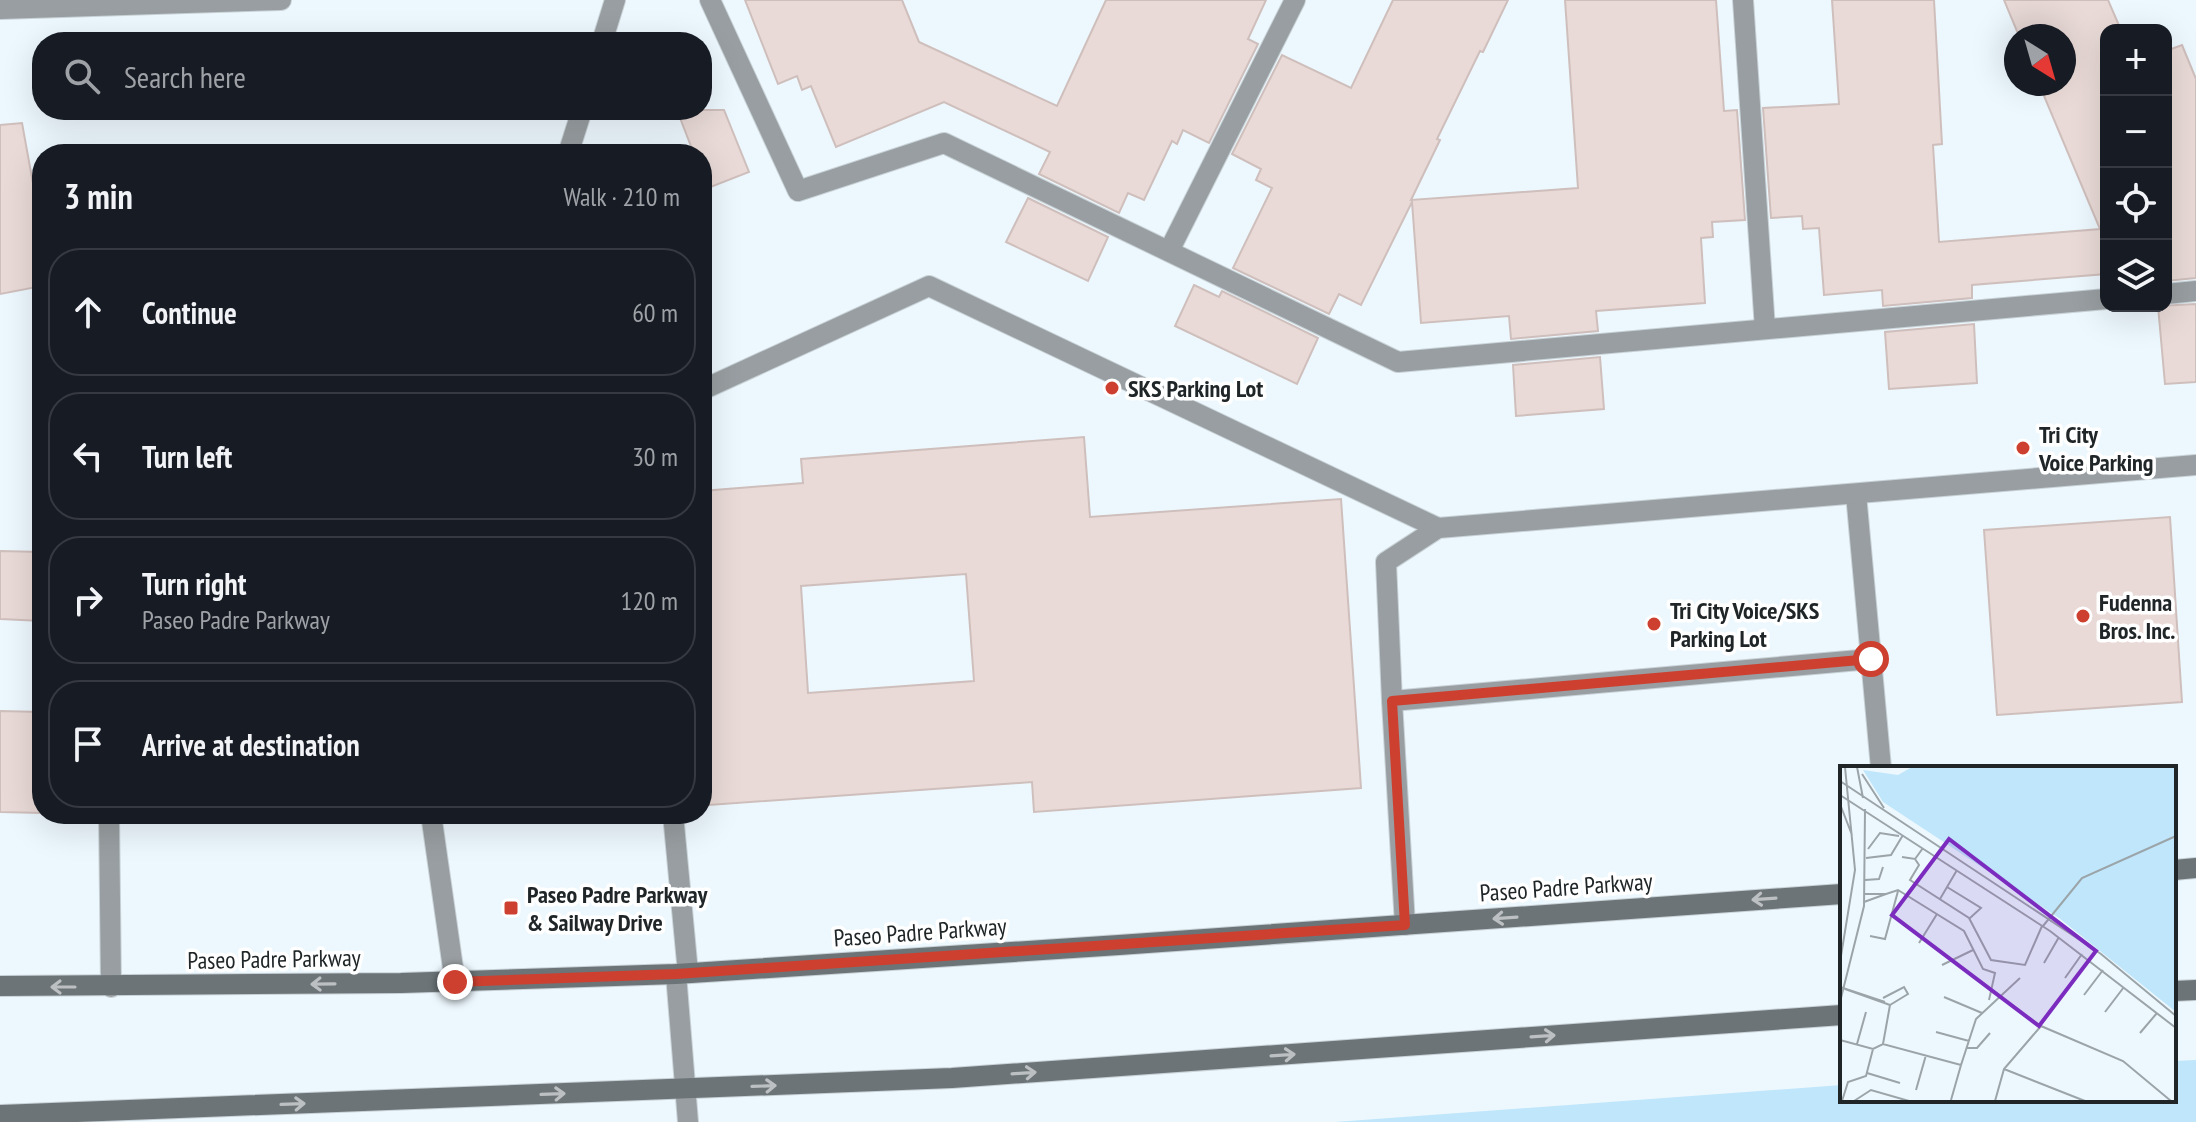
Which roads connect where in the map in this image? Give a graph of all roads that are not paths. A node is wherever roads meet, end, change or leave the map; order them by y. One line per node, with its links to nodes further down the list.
1 (281, 0): 6 (street)
2 (615, 0): 7 (street)
3 (710, 0): 10 (street)
4 (1295, 0): 10 (street)
5 (1743, 0): 14 (street)
6 (0, 9)
7 (605, 32)
8 (579, 120): 9 (street)
9 (571, 144)
10 (1169, 251): 14 (street)
11 (2196, 291): 12 (street)
12 (2172, 293)
13 (2100, 300): 14 (street)
14 (1765, 329)
15 (712, 385): 18 (street)
16 (2196, 465): 17 (street)
17 (1856, 494): 18 (street); 19 (street)
18 (1438, 528): 20 (street)
19 (1871, 659): 20 (street); 21 (street)
20 (1392, 701): 28 (street)
21 (1881, 766)
22 (109, 824): 32 (street)
23 (432, 824): 30 (street)
24 (674, 824): 29 (street)
25 (2196, 868): 26 (main road)
26 (2176, 870)
27 (1840, 894): 28 (main road, Paseo Padre Parkway, one-way to 28)
28 (1405, 925): 29 (main road, Paseo Padre Parkway)
29 (682, 974): 30 (main road, Paseo Padre Parkway); 36 (street)
30 (455, 982): 32 (main road, Paseo Padre Parkway, one-way to 32)
31 (0, 986): 32 (main road, Paseo Padre Parkway, one-way to 31)
32 (111, 987)
33 (2196, 990): 34 (main road)
34 (2176, 991)
35 (1840, 1015): 36 (main road, one-way to 35)
36 (686, 1088): 37 (main road, one-way to 36); 38 (street)
37 (0, 1115)
38 (688, 1122)

